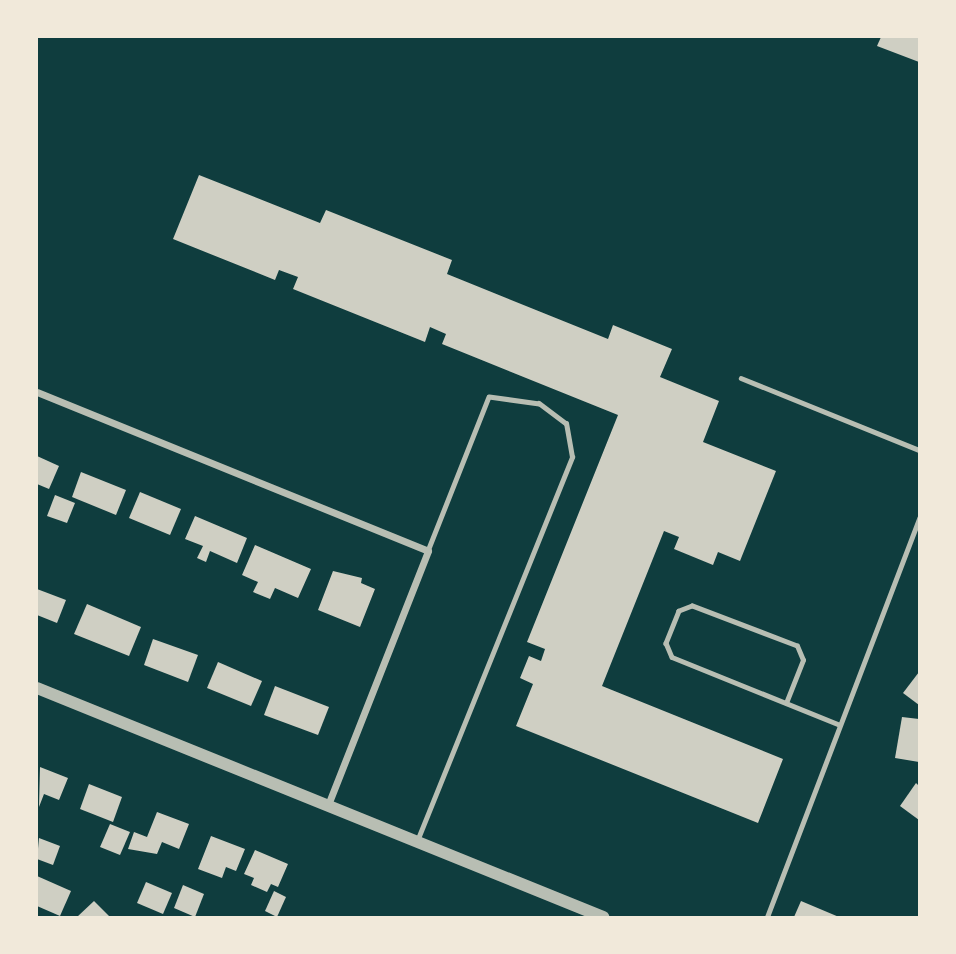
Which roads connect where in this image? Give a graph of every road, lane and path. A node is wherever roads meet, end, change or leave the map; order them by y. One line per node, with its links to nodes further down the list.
1 (741, 378): 3 (lane)
2 (37, 392): 5 (street)
3 (919, 450)
4 (919, 518): 8 (lane)
5 (428, 551): 9 (street); 10 (lane)
6 (37, 688): 9 (street)
7 (786, 703): 7 (lane); 8 (lane)
8 (840, 725): 12 (lane)
9 (328, 805): 10 (street)
10 (417, 841): 11 (street)
11 (603, 917)
12 (767, 917)

